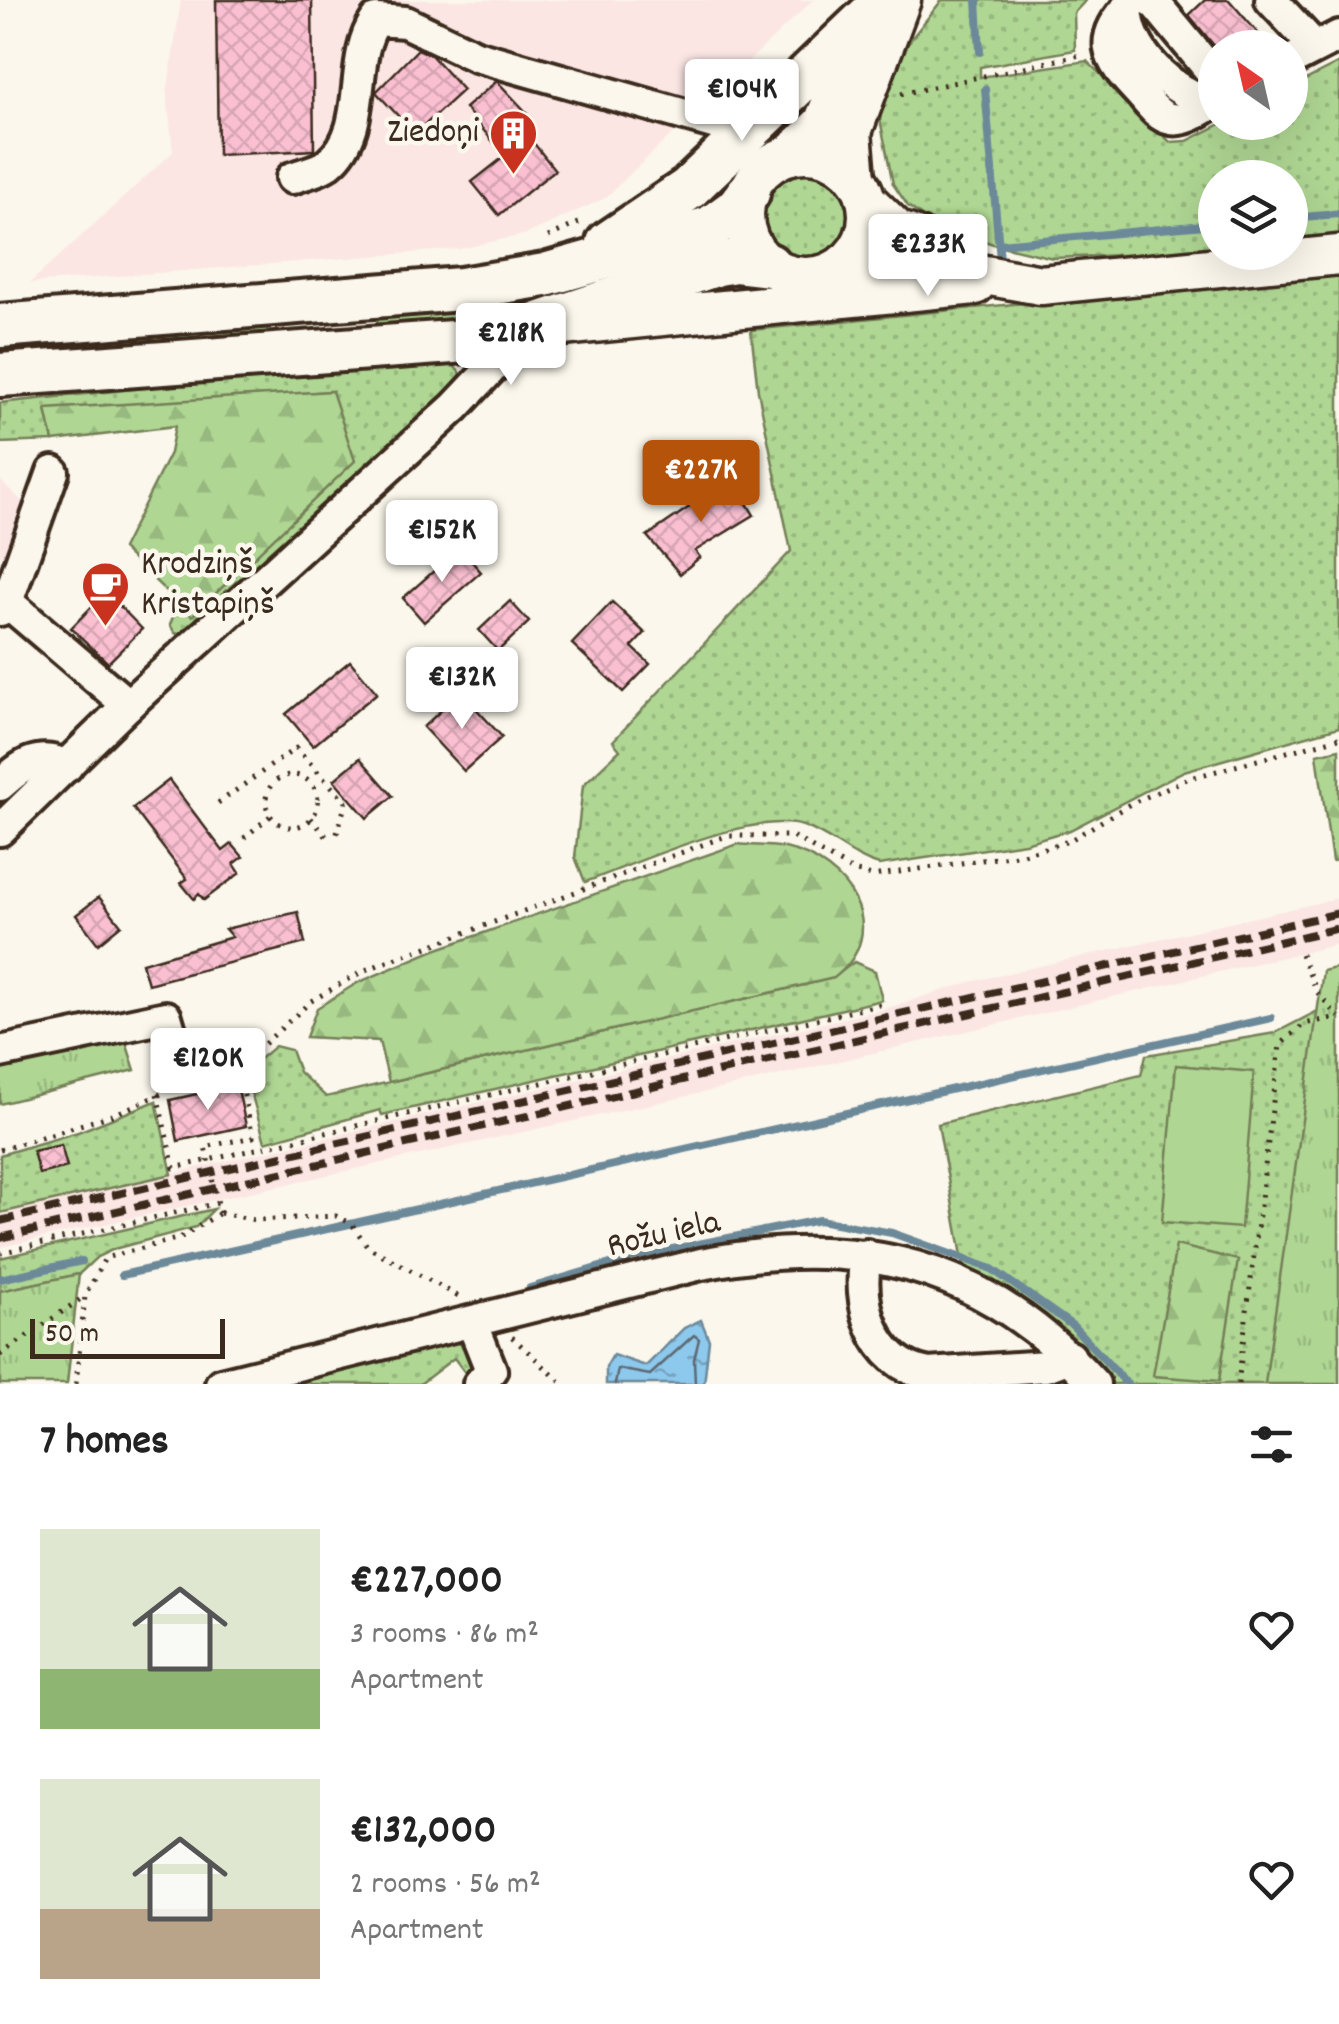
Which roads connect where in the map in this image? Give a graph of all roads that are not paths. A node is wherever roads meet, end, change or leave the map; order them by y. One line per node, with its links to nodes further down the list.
1 (1271, 0): 4 (street)
2 (1138, 2): 5 (street); 6 (street)
3 (885, 5): 7 (highway); 8 (main road); 10 (main road)
4 (1315, 48)
5 (1198, 93)
6 (1198, 109)
7 (742, 139): 9 (street); 13 (highway)
8 (790, 155): 10 (main road); 11 (main road)
9 (292, 178)
10 (861, 189): 14 (main road); 16 (main road)
11 (748, 193): 13 (highway); 15 (main road)
12 (1339, 255): 16 (main road)
13 (540, 259): 17 (highway)
14 (845, 263): 15 (main road); 16 (main road)
15 (769, 266): 18 (highway)
16 (1012, 281): 18 (main road)
17 (0, 326)
18 (531, 329): 19 (highway); 22 (street)
19 (0, 375)
20 (53, 472): 21 (street)
21 (4, 606): 22 (street)
22 (128, 705): 23 (street)
23 (67, 766): 24 (street); 25 (street)
24 (0, 785)
25 (0, 830)
26 (0, 1052): 27 (street)
27 (181, 1068)
28 (866, 1255): 29 (street, Rožu iela); 30 (street, Rožu iela); 30 (street)
29 (480, 1320): 31 (street); 32 (street, Rožu iela)
30 (1070, 1357): 33 (street, Rožu iela)
31 (492, 1379)
32 (221, 1384)
33 (1094, 1384)

